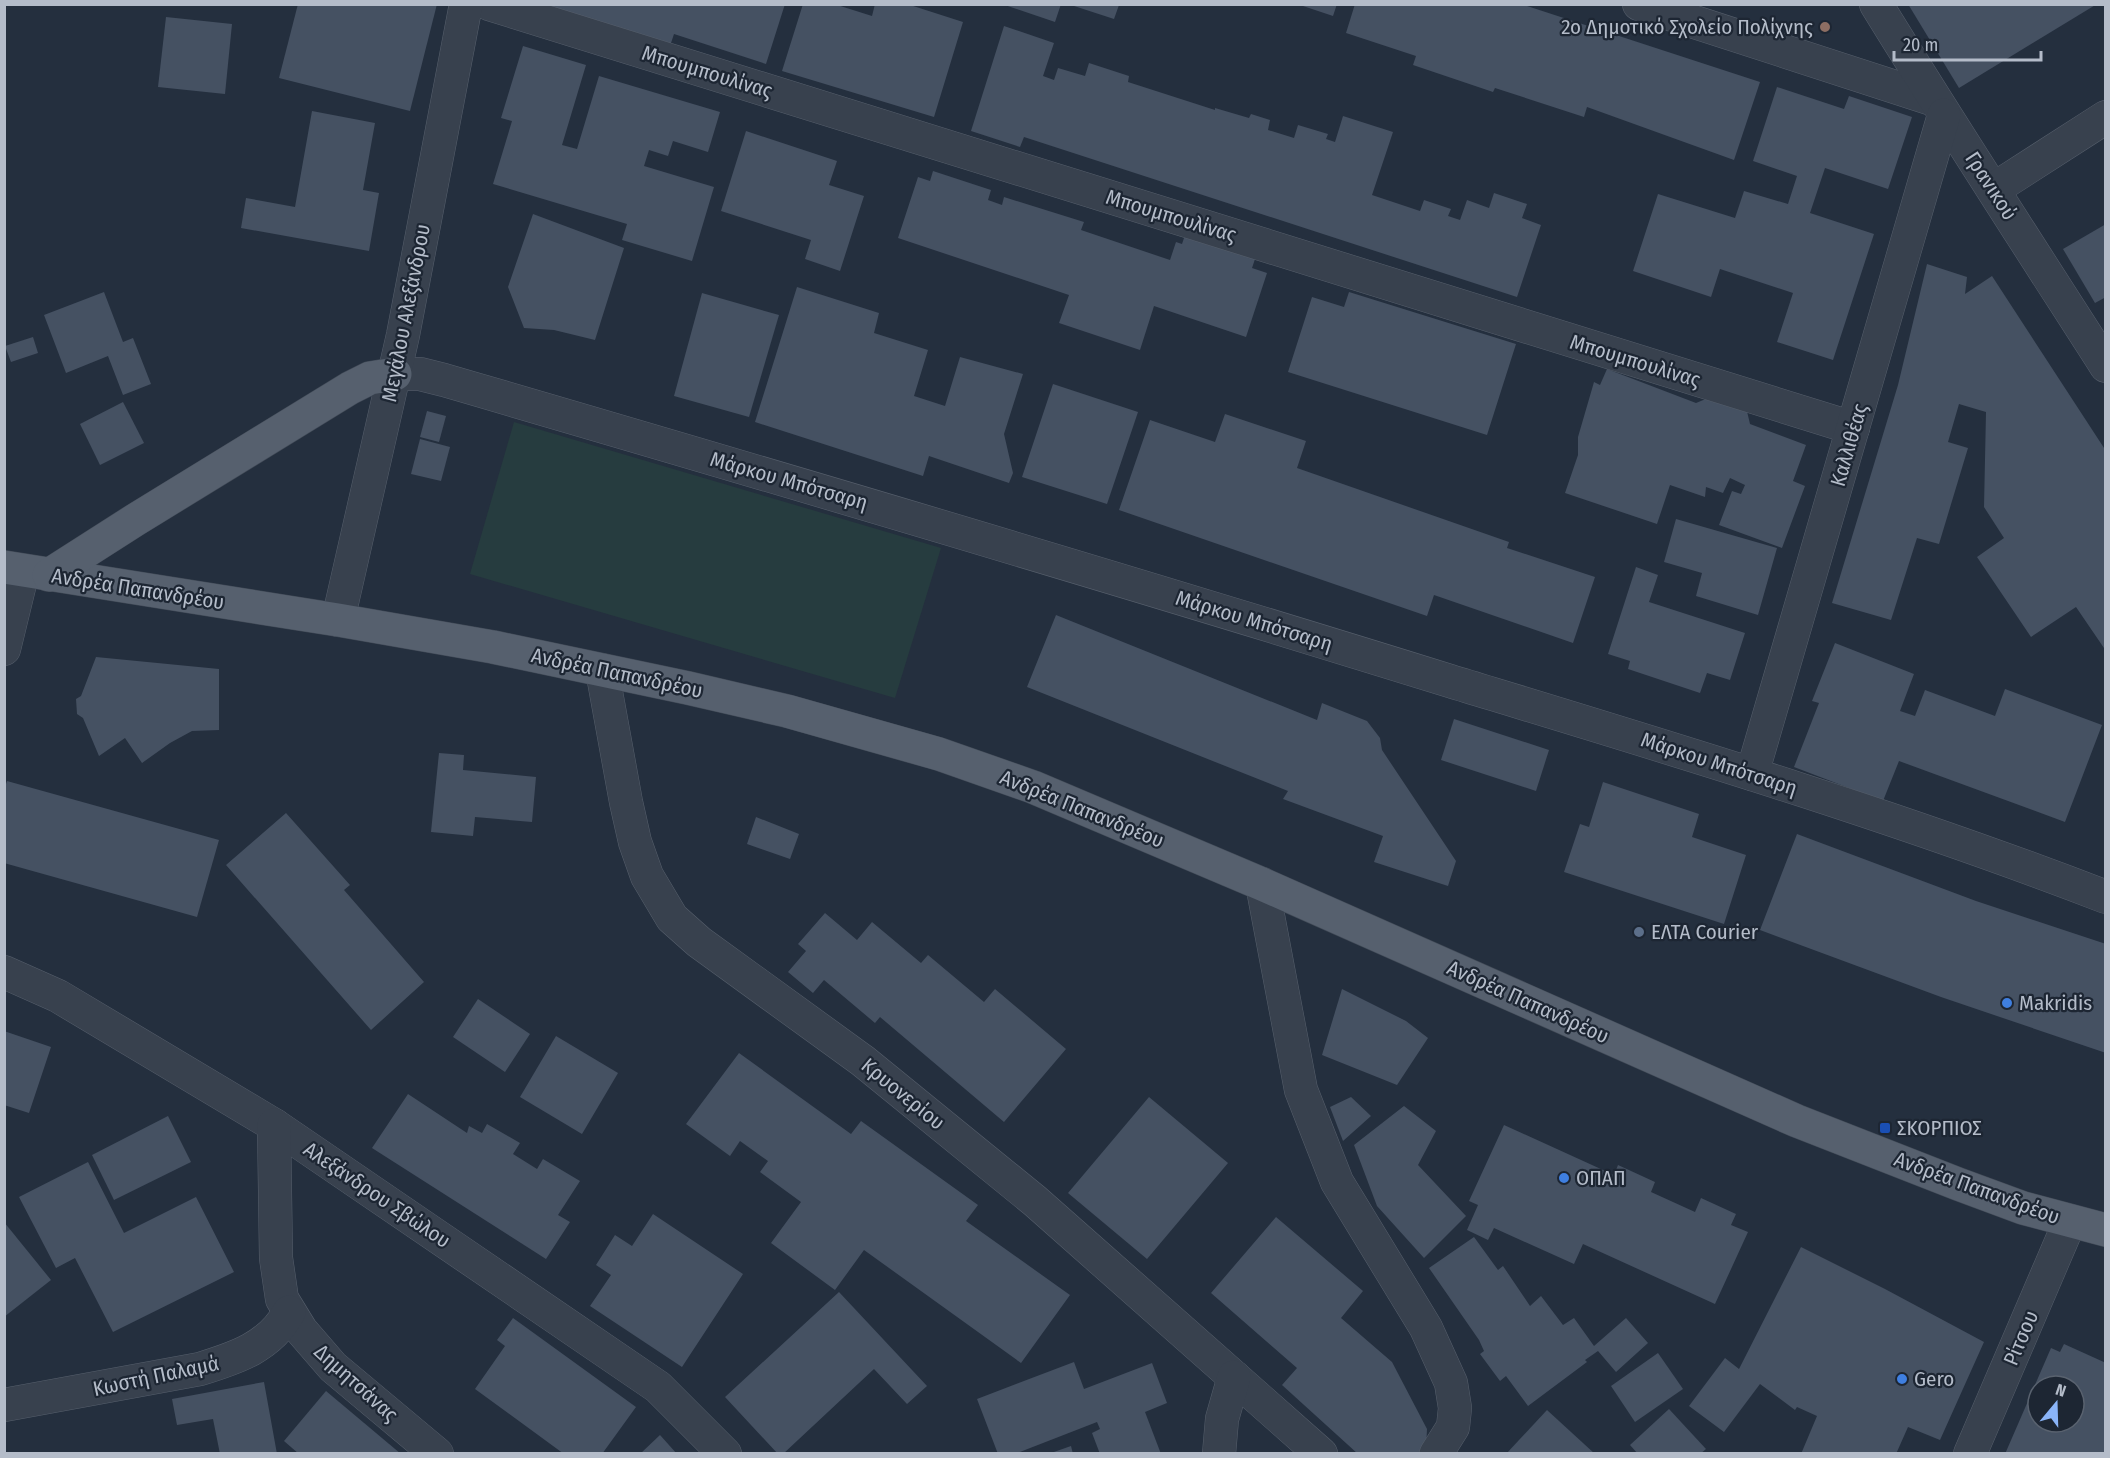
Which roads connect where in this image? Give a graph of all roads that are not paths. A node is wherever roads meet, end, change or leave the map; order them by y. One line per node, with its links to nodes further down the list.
1 (466, 4): 9 (street, Μεγάλου Αλεξάνδρου)
2 (489, 4): 10 (street, Μπουμπουλίνας)
3 (1639, 4): 5 (street)
4 (1876, 4): 5 (street, Γρανικού)
5 (1940, 107): 7 (street, Γρανικού); 10 (street, Καλλιθέας)
6 (2106, 117): 7 (street)
7 (1994, 189): 8 (street, Γρανικού)
8 (2106, 366)
9 (395, 374): 11 (main road); 12 (street, Μεγάλου Αλεξάνδρου); 15 (street, Μάρκου Μπότσαρη)
10 (1853, 428): 15 (street, Καλλιθέας)
11 (25, 571): 12 (main road, Ανδρέα Παπανδρέου); 13 (street)
12 (338, 620): 14 (main road, Ανδρέα Παπανδρέου)
13 (4, 650)
14 (602, 670): 16 (main road, Ανδρέα Παπανδρέου); 23 (street, Κρυονερίου)
15 (1752, 774): 17 (street, Μάρκου Μπότσαρη)
16 (1262, 884): 20 (main road, Ανδρέα Παπανδρέου); 30 (street)
17 (2106, 897)
18 (4, 972): 19 (street, Αλεξάνδρου Σβώλου)
19 (274, 1125): 22 (street, Δημητσάνας); 27 (street, Αλεξάνδρου Σβώλου)
20 (2070, 1221): 21 (main road, Ανδρέα Παπανδρέου); 31 (street, Ρίτσου)
21 (2106, 1230)
22 (289, 1312): 24 (street, Κωστή Παλαμά); 26 (street, Δημητσάνας)
23 (1234, 1377): 25 (street, Κρυονερίου); 28 (street)
24 (4, 1405)
25 (1284, 1440): 29 (street, Κρυονερίου)
26 (437, 1454)
27 (724, 1454)
28 (1219, 1454)
29 (1321, 1454)
30 (1436, 1454)
31 (1971, 1454)

